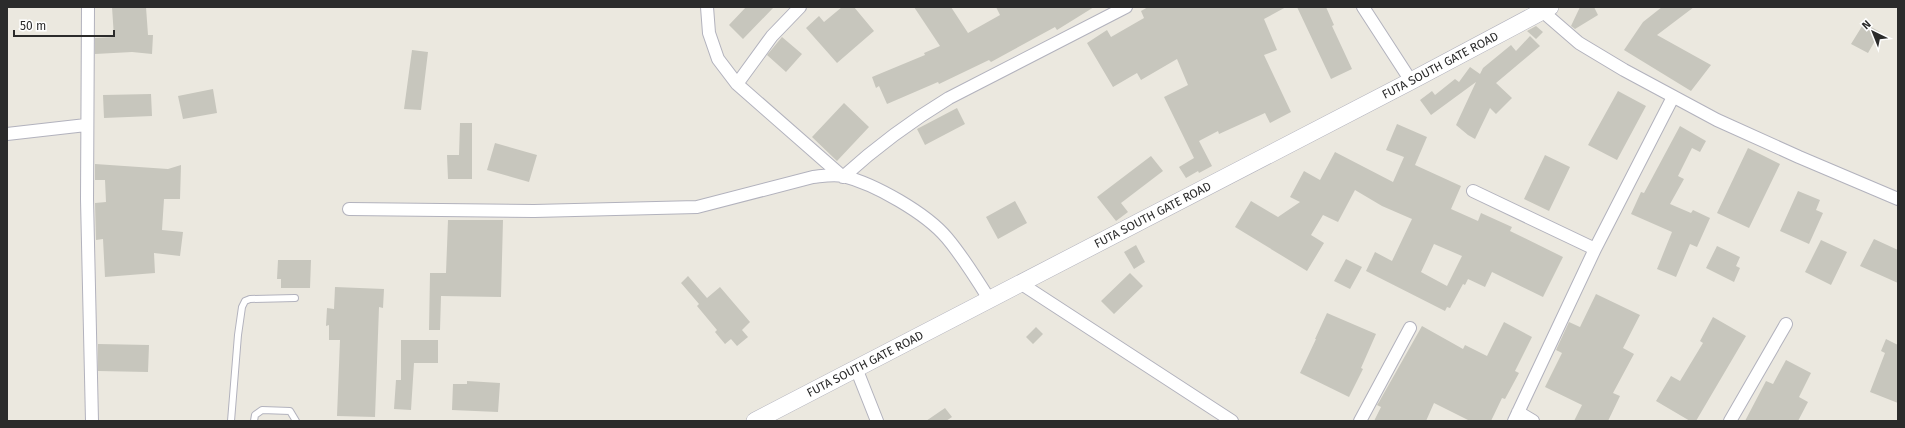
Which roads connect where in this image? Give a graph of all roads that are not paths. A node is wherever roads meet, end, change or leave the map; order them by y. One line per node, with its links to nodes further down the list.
1 (88, 7): 10 (street)
2 (706, 7): 8 (street)
3 (800, 7): 8 (street)
4 (1126, 7): 12 (street)
5 (1363, 7): 7 (street)
6 (1546, 9): 7 (main road, FUTA SOUTH GATE ROAD); 9 (street)
7 (1411, 81): 17 (main road, FUTA SOUTH GATE ROAD)
8 (737, 84): 12 (street)
9 (1673, 97): 14 (street); 16 (street)
10 (86, 125): 11 (street); 24 (street)
11 (7, 134)
12 (844, 176): 15 (street); 19 (street)
13 (1473, 191): 16 (street)
14 (1898, 199)
15 (350, 209)
16 (1595, 249): 23 (street)
17 (1020, 283): 19 (main road, FUTA SOUTH GATE ROAD); 30 (street)
18 (295, 298): 25 (lane)
19 (988, 298): 22 (main road, FUTA SOUTH GATE ROAD)
20 (1786, 324): 33 (street)
21 (1410, 328): 31 (street)
22 (856, 368): 28 (main road, FUTA SOUTH GATE ROAD); 29 (street)
23 (1516, 416): 32 (street)
24 (92, 421)
25 (231, 421)
26 (254, 421): 27 (lane)
27 (296, 421)
28 (755, 421)
29 (877, 421)
30 (1232, 421)
31 (1360, 421)
32 (1533, 421)
33 (1730, 421)

